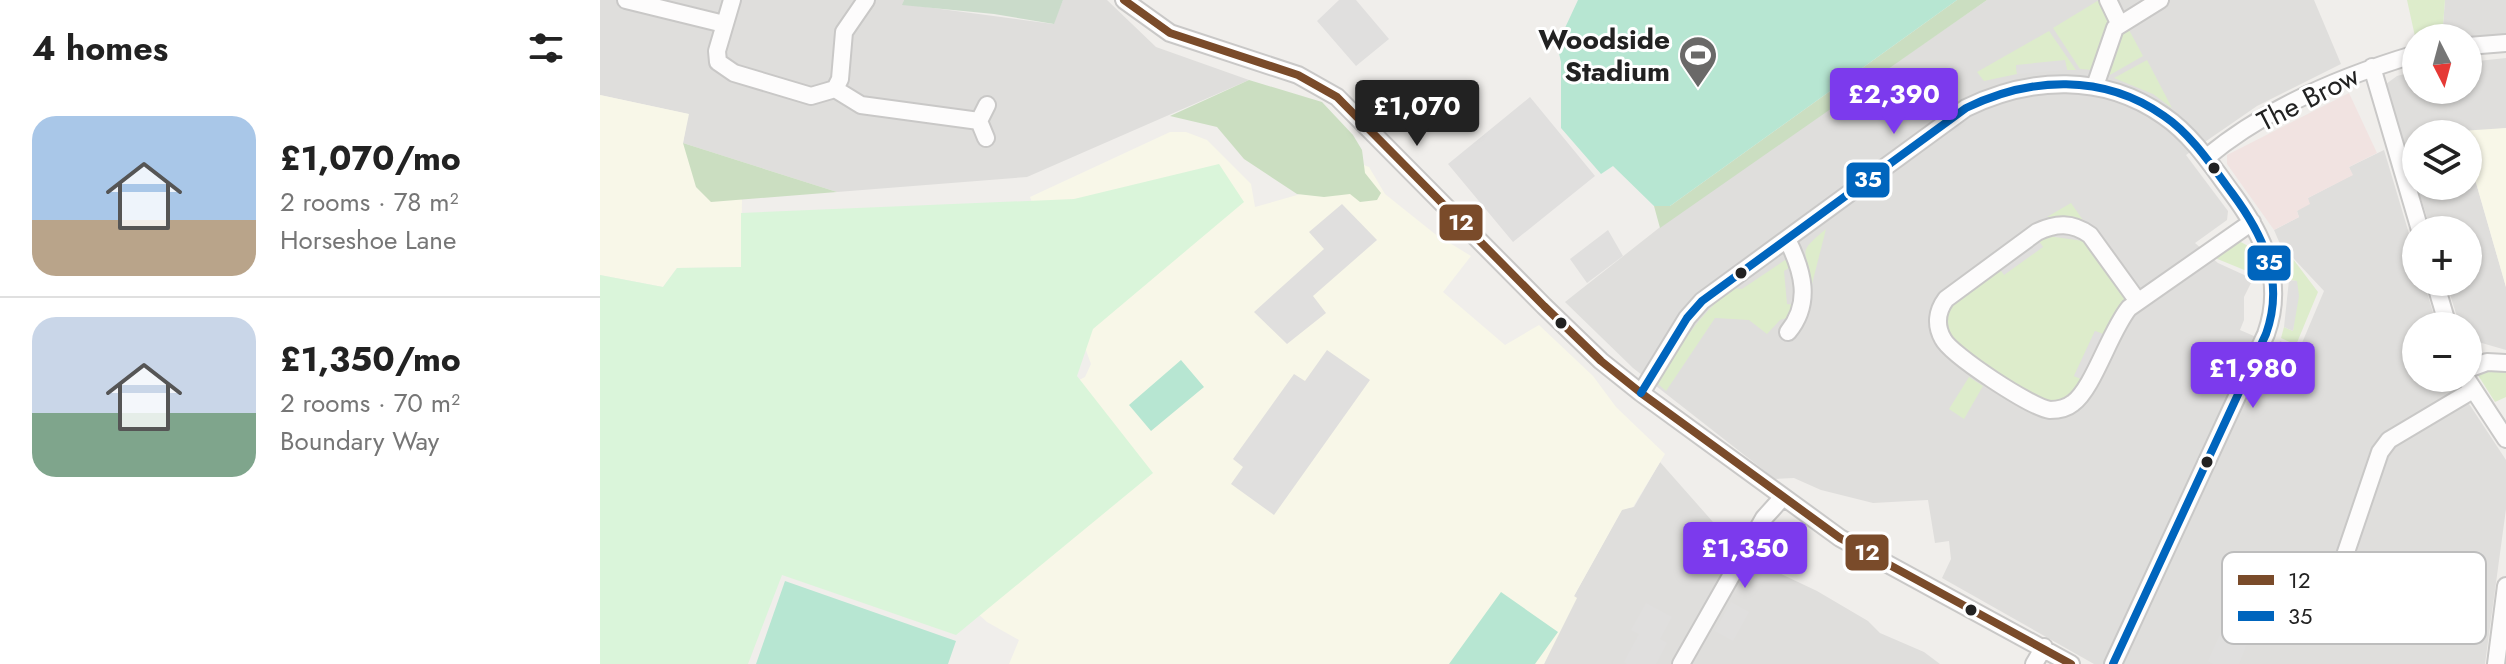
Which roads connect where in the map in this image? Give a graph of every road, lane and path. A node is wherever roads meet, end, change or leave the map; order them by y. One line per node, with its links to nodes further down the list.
1 (626, 0): 8 (street)
2 (732, 0): 8 (street)
3 (866, 0): 14 (street)
4 (1124, 0): 28 (street)
5 (2108, 0): 7 (street)
6 (2160, 0): 7 (street)
7 (2119, 23): 13 (street)
8 (724, 24): 14 (street)
9 (2506, 43): 10 (street)
10 (2482, 45)
11 (2402, 58): 12 (street, The Brow)
12 (2372, 67): 18 (street, The Brow); 19 (street)
13 (2095, 86): 18 (street); 21 (street)
14 (835, 89): 16 (street)
15 (987, 105): 16 (street)
16 (979, 121): 17 (street)
17 (986, 138)
18 (2207, 157): 20 (street)
19 (2416, 216)
20 (2252, 222): 22 (street); 37 (street)
21 (1787, 239): 23 (street); 28 (street)
22 (2137, 300): 22 (street)
23 (1788, 332)
24 (2506, 363): 25 (street)
25 (2482, 364)
26 (2458, 392): 31 (street)
27 (2475, 392): 29 (street)
28 (1641, 393): 30 (street)
29 (2506, 439)
30 (1782, 498): 33 (street); 34 (street)
31 (2346, 552)
32 (2506, 587): 38 (street)
33 (2044, 647): 35 (street); 36 (street)
34 (1681, 664)
35 (2034, 664)
36 (2071, 664)
37 (2113, 664)
38 (2496, 664)

